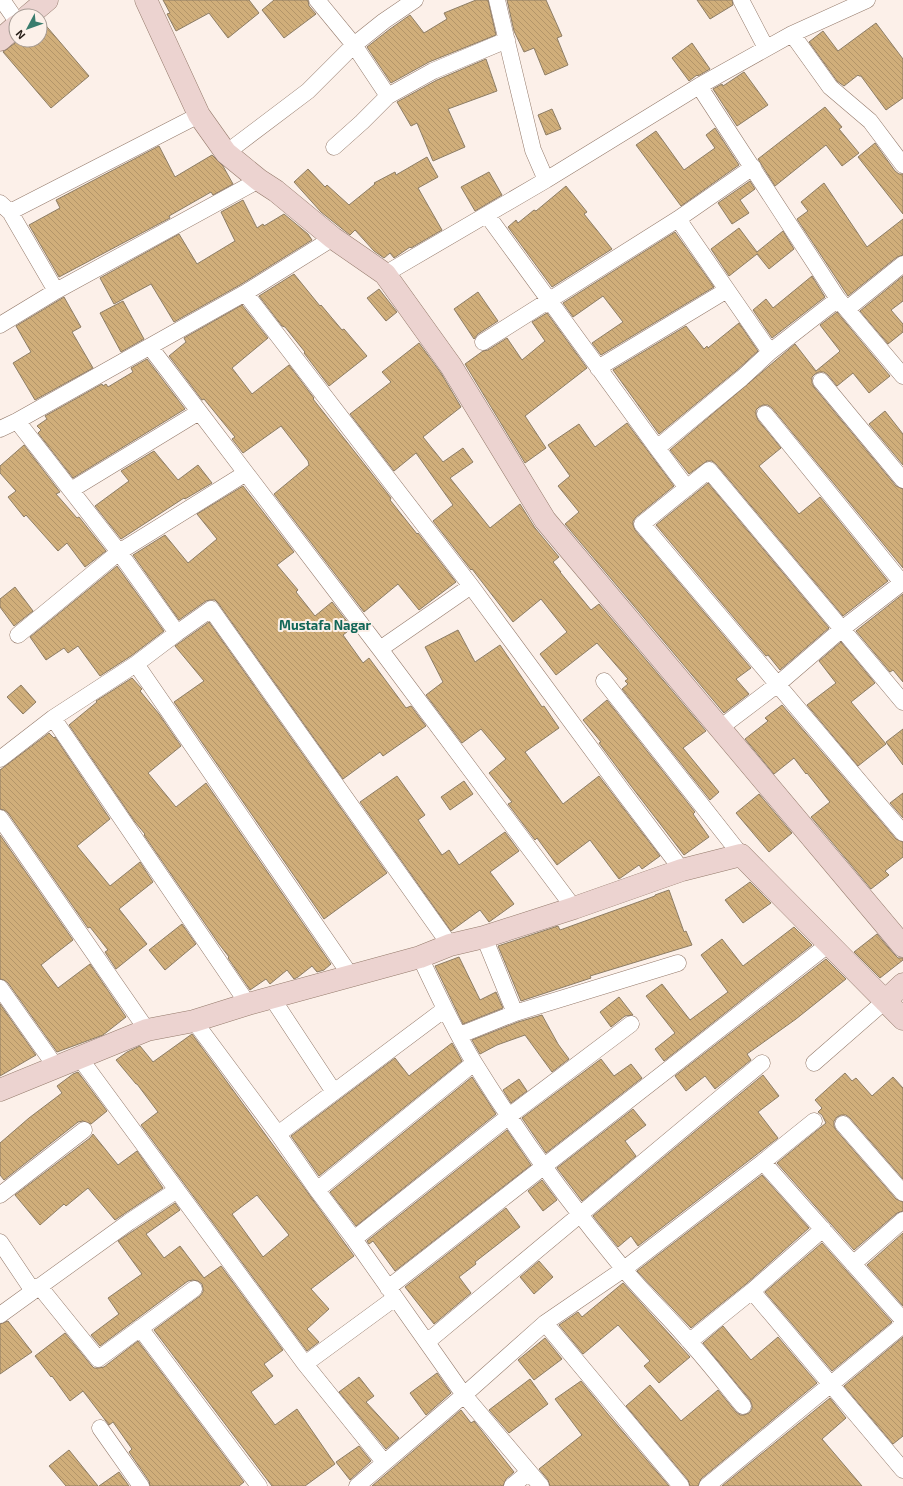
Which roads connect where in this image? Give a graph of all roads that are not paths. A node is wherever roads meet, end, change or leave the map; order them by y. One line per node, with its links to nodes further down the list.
1 (2, 0): 10 (street)
2 (47, 0): 9 (street)
3 (146, 0): 19 (street)
4 (317, 0): 15 (street)
5 (415, 0): 15 (street)
6 (497, 0): 14 (street)
7 (741, 0): 16 (street)
8 (867, 0): 12 (street)
9 (38, 8)
10 (8, 9)
11 (8, 33): 13 (street)
12 (792, 34): 16 (street); 22 (street)
13 (0, 40)
14 (508, 40): 18 (street); 25 (street)
15 (354, 45): 18 (street); 21 (street)
16 (766, 48): 17 (street)
17 (699, 86): 23 (street); 25 (street)
18 (388, 96): 20 (street)
19 (199, 114): 21 (street); 26 (street)
20 (334, 147)
21 (226, 153): 24 (street)
22 (903, 165)
23 (753, 167): 28 (street); 36 (street)
24 (259, 180): 29 (street); 33 (street)
25 (546, 180): 27 (street)
26 (5, 208): 33 (street)
27 (487, 214): 31 (street); 35 (street)
28 (678, 219): 32 (street); 35 (street)
29 (333, 238): 31 (street); 34 (street)
30 (903, 264): 36 (street)
31 (385, 274): 65 (street)
32 (727, 290): 40 (street); 41 (street)
33 (56, 291): 37 (street)
34 (245, 293): 39 (street); 55 (street)
35 (549, 300): 38 (street); 41 (street)
36 (843, 304): 40 (street); 42 (street)
37 (0, 325)
38 (483, 342)
39 (150, 347): 44 (street); 46 (street)
40 (770, 352): 48 (street)
41 (598, 368): 48 (street)
42 (903, 376)
43 (821, 381): 50 (street)
44 (199, 412): 49 (street); 52 (street)
45 (765, 414): 54 (street)
46 (17, 421): 47 (street); 52 (street)
47 (0, 429)
48 (657, 448): 51 (street)
49 (246, 473): 53 (street); 59 (street)
50 (903, 480)
51 (687, 488): 56 (street); 62 (street)
52 (72, 490): 53 (street)
53 (119, 552): 57 (street); 58 (street)
54 (903, 583): 56 (street)
55 (471, 586): 59 (street); 70 (street)
56 (842, 629): 62 (street); 63 (street)
57 (177, 633): 60 (street); 74 (street)
58 (18, 635)
59 (380, 649): 71 (street)
60 (136, 664): 64 (street); 78 (street)
61 (604, 681): 69 (street)
62 (778, 684): 65 (street); 68 (street)
63 (903, 702)
64 (54, 718): 66 (street); 83 (street)
65 (720, 728): 75 (street)
66 (0, 759)
67 (0, 818): 89 (street)
68 (903, 833)
69 (741, 855): 70 (street); 73 (street)
70 (682, 870): 71 (street)
71 (574, 908): 72 (street)
72 (484, 937): 74 (street); 85 (street)
73 (829, 944): 82 (street); 104 (street)
74 (450, 945): 76 (street)
75 (903, 946)
76 (420, 957): 78 (street); 84 (street)
77 (678, 963): 85 (street)
78 (351, 976): 81 (street)
79 (903, 984): 82 (street)
80 (0, 988): 95 (street)
81 (272, 998): 83 (street); 97 (street)
82 (885, 1001): 86 (street); 94 (street)
83 (248, 1004): 87 (street)
84 (444, 1009): 90 (street); 97 (street)
85 (515, 1013): 90 (street)
86 (903, 1019)
87 (194, 1022): 89 (street); 102 (street)
88 (631, 1024): 98 (street)
89 (147, 1030): 91 (street)
90 (460, 1036): 92 (street)
91 (79, 1058): 95 (street); 105 (street)
92 (474, 1063): 98 (street); 106 (street)
93 (762, 1063): 109 (street)
94 (814, 1063)
95 (56, 1068): 96 (street)
96 (0, 1090)
97 (334, 1092): 102 (street)
98 (508, 1116): 104 (street); 112 (street)
99 (814, 1121): 103 (street)
100 (843, 1124): 107 (street)
101 (84, 1130): 108 (street)
102 (278, 1134): 106 (street)
103 (763, 1162): 111 (street); 115 (street)
104 (544, 1167): 109 (street); 119 (street)
105 (177, 1190): 116 (street); 127 (street)
106 (317, 1190): 112 (street)
107 (903, 1193)
108 (0, 1195)
109 (580, 1216): 115 (street); 126 (street)
110 (903, 1220): 114 (street)
111 (823, 1229): 114 (street); 118 (street)
112 (354, 1239): 119 (street)
113 (0, 1242): 116 (street)
114 (853, 1264): 121 (street)
115 (624, 1269): 122 (street); 125 (street)
116 (36, 1289): 120 (street); 124 (street)
117 (194, 1289): 124 (street)
118 (752, 1290): 125 (street); 128 (street)
119 (392, 1293): 126 (street); 127 (street)
120 (0, 1316)
121 (903, 1320)
122 (545, 1323): 129 (street); 140 (street)
123 (903, 1325): 128 (street)
124 (140, 1328): 135 (street)
125 (690, 1341): 130 (street)
126 (427, 1342): 129 (street)
127 (305, 1364): 132 (street)
128 (831, 1385): 133 (street); 141 (street)
129 (464, 1395): 132 (street); 134 (street)
130 (743, 1406)
131 (100, 1428): 137 (street)
132 (384, 1462): 136 (street)
133 (903, 1470)
134 (529, 1472): 138 (street); 139 (street)
135 (256, 1485)
136 (359, 1485)
137 (141, 1486)
138 (512, 1486)
139 (540, 1486)
140 (681, 1486)
141 (707, 1486)

